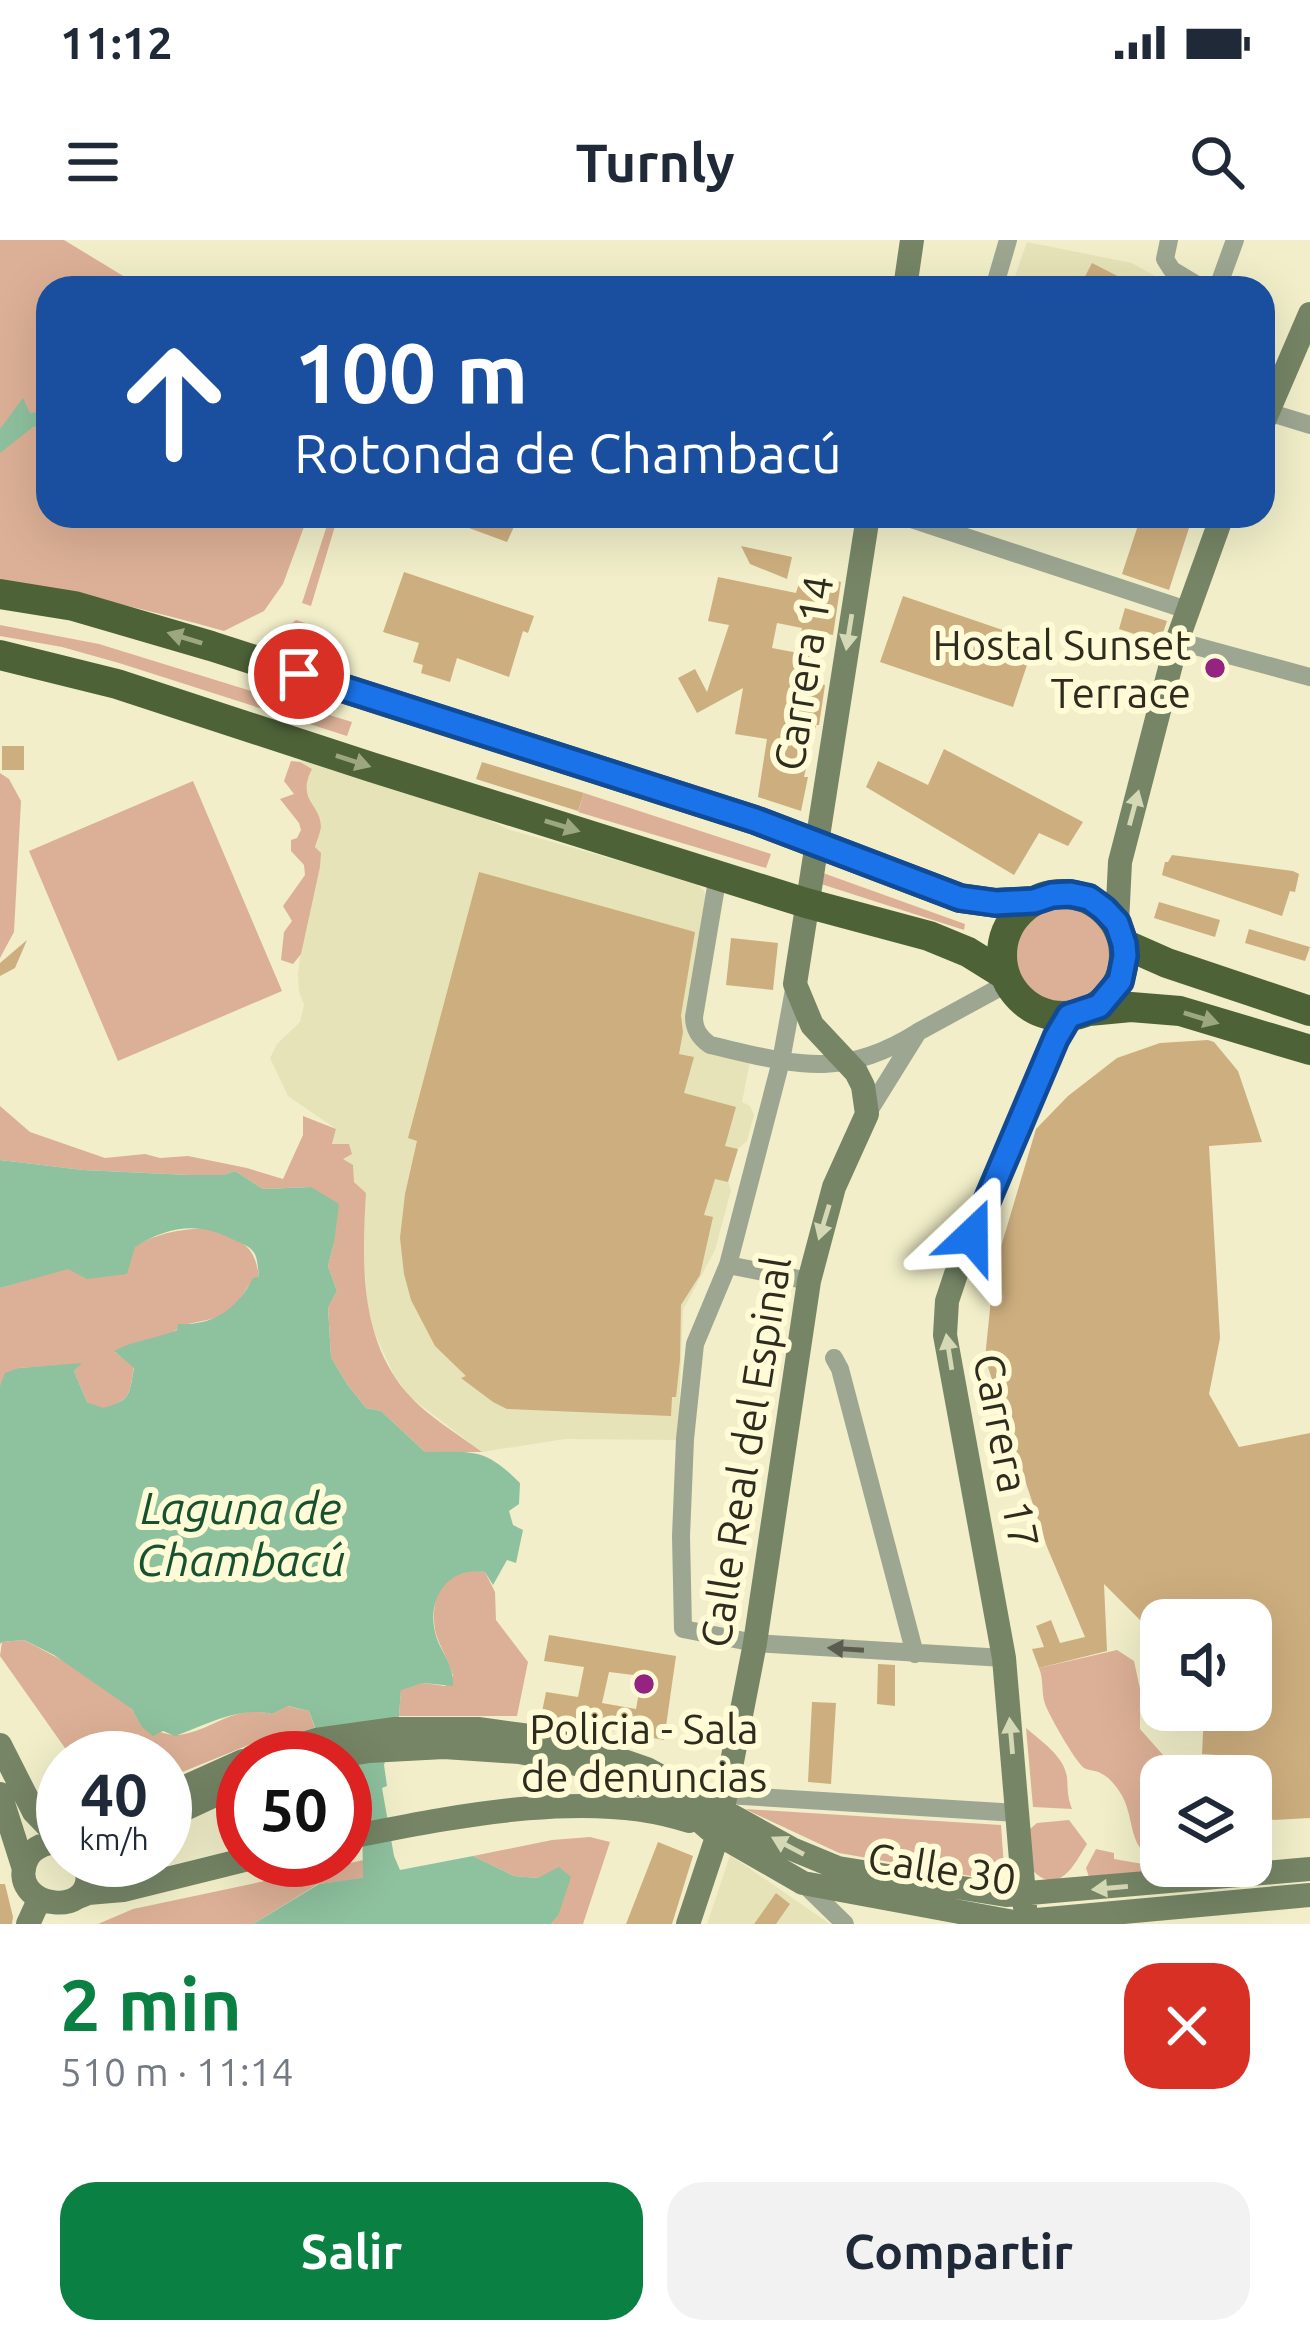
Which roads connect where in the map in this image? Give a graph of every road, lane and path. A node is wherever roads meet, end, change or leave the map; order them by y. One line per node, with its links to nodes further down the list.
1 (912, 240): 5 (main road)
2 (1008, 240): 6 (street)
3 (1235, 240): 8 (street)
4 (1167, 250): 7 (street)
5 (906, 276)
6 (998, 276)
7 (1182, 276)
8 (1222, 276)
9 (1310, 314): 10 (main road)
10 (1275, 396)
11 (1275, 419): 12 (street)
12 (1310, 425)
13 (866, 528): 21 (main road, Carrera 14, one-way to 21)
14 (948, 528): 17 (street)
15 (1218, 528): 17 (main road)
16 (0, 594): 21 (highway, one-way to 16)
17 (1187, 610): 18 (main road)
18 (1178, 641): 20 (street); 25 (main road, one-way to 18)
19 (0, 655): 22 (highway, one-way to 22)
20 (1310, 677)
21 (816, 842): 23 (highway); 24 (main road, Calle Real del Espinal)
22 (718, 875): 24 (highway); 32 (street, Calle Real del Espinal)
23 (1034, 901): 25 (highway); 26 (highway)
24 (806, 903): 26 (highway); 27 (main road, Calle Real del Espinal)
25 (1120, 933): 28 (highway); 29 (highway)
26 (1006, 979): 29 (highway); 30 (street, Calle Real del Espinal)
27 (795, 985): 32 (street, Calle Real del Espinal); 33 (main road)
28 (1310, 1011)
29 (1079, 1014): 31 (highway, one-way to 31); 40 (main road, Carrera 17, one-way to 29)
30 (918, 1032): 33 (street, Calle Real del Espinal); 34 (street, Calle Real del Espinal)
31 (1310, 1050)
32 (781, 1061): 33 (street, Calle Real del Espinal); 35 (street, Calle Real del Espinal)
33 (848, 1062): 34 (main road)
34 (867, 1114): 36 (main road, Calle Real del Espinal, one-way to 36)
35 (728, 1265): 36 (street); 38 (street, Calle Real del Espinal)
36 (809, 1281): 38 (main road, Calle Real del Espinal)
37 (834, 1358): 39 (street)
38 (755, 1643): 39 (street, one-way to 38); 48 (main road, Calle Real del Espinal)
39 (915, 1654): 40 (street)
40 (1004, 1658): 46 (main road, Carrera 17, one-way to 40)
41 (372, 1732): 44 (main road)
42 (0, 1745): 47 (main road)
43 (372, 1752): 44 (main road)
44 (637, 1774): 48 (main road)
45 (0, 1794): 52 (main road)
46 (1017, 1814): 48 (street); 56 (main road, Carrera 17)
47 (36, 1815)
48 (719, 1817): 49 (main road); 54 (main road, Calle 30); 56 (main road, Calle 30, one-way to 48); 61 (main road, Calle Real del Espinal)
49 (372, 1832)
50 (36, 1848): 52 (main road)
51 (216, 1867): 58 (main road)
52 (24, 1869): 59 (main road)
53 (1310, 1869): 56 (main road, Calle 30, one-way to 56)
54 (803, 1883): 60 (main road, Calle 30); 62 (street)
55 (84, 1887): 58 (main road)
56 (1024, 1895): 60 (main road, Carrera 17)
57 (1310, 1895): 60 (main road, Calle 30)
58 (78, 1897): 59 (main road)
59 (33, 1912)
60 (1026, 1923)
61 (688, 1924)
62 (845, 1924)

